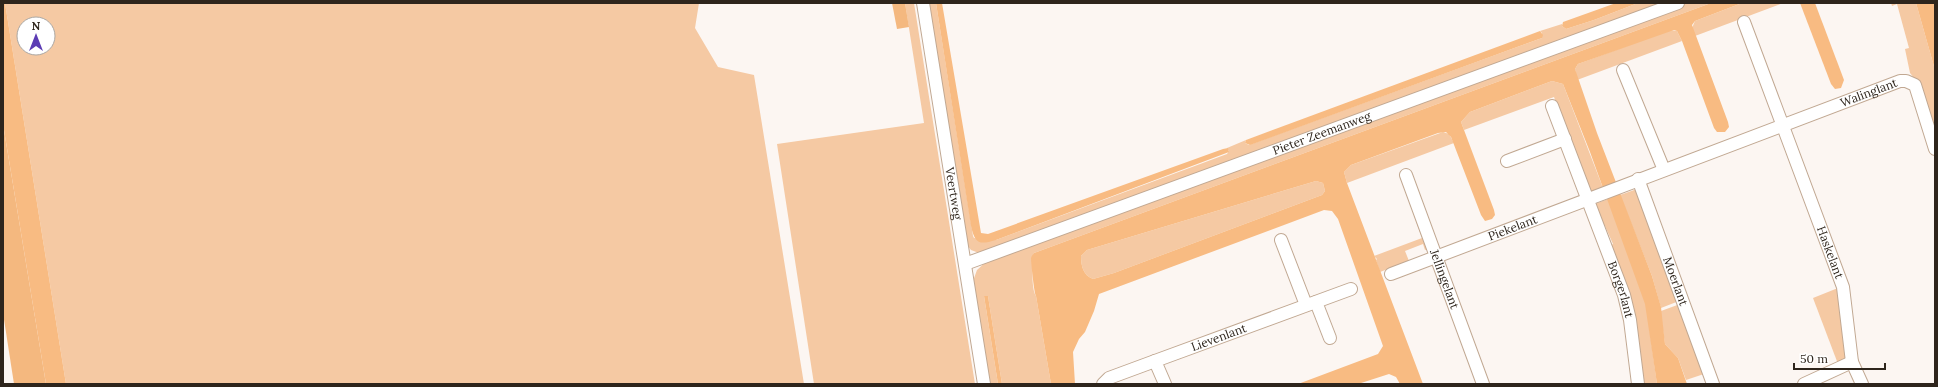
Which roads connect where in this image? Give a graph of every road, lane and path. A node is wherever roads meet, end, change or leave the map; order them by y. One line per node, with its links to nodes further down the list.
1 (923, 3): 16 (street, Veertweg)
2 (1678, 3): 16 (street, Pieter Zeemanweg)
3 (1744, 22): 6 (street)
4 (1623, 70): 10 (street)
5 (1552, 106): 7 (street)
6 (1782, 125): 8 (street, Walinglant); 10 (street, Walinglant); 22 (street, Haskelant)
7 (1565, 139): 9 (street); 13 (street)
8 (1935, 149)
9 (1507, 161)
10 (1664, 170): 12 (street, Walinglant)
11 (1406, 175): 15 (street, Jellingelant)
12 (1633, 181): 13 (street, Walinglant); 28 (street, Moerlant)
13 (1590, 197): 15 (street, Piekelant); 27 (street, Borgerlant)
14 (1281, 240): 19 (street)
15 (1436, 256): 17 (street); 26 (street, Jellingelant)
16 (965, 264): 23 (street, Veertweg)
17 (1391, 274)
18 (1351, 289): 19 (street, Lievenlant)
19 (1311, 304): 20 (street); 21 (street, Lievenlant)
20 (1330, 338)
21 (1155, 361): 24 (street, Lievenlant); 25 (street)
22 (1852, 362): 29 (street); 30 (street, Haskelant)
23 (984, 384)
24 (1103, 384)
25 (1165, 384)
26 (1483, 384)
27 (1638, 384)
28 (1713, 384)
29 (1804, 384)
30 (1862, 384)

